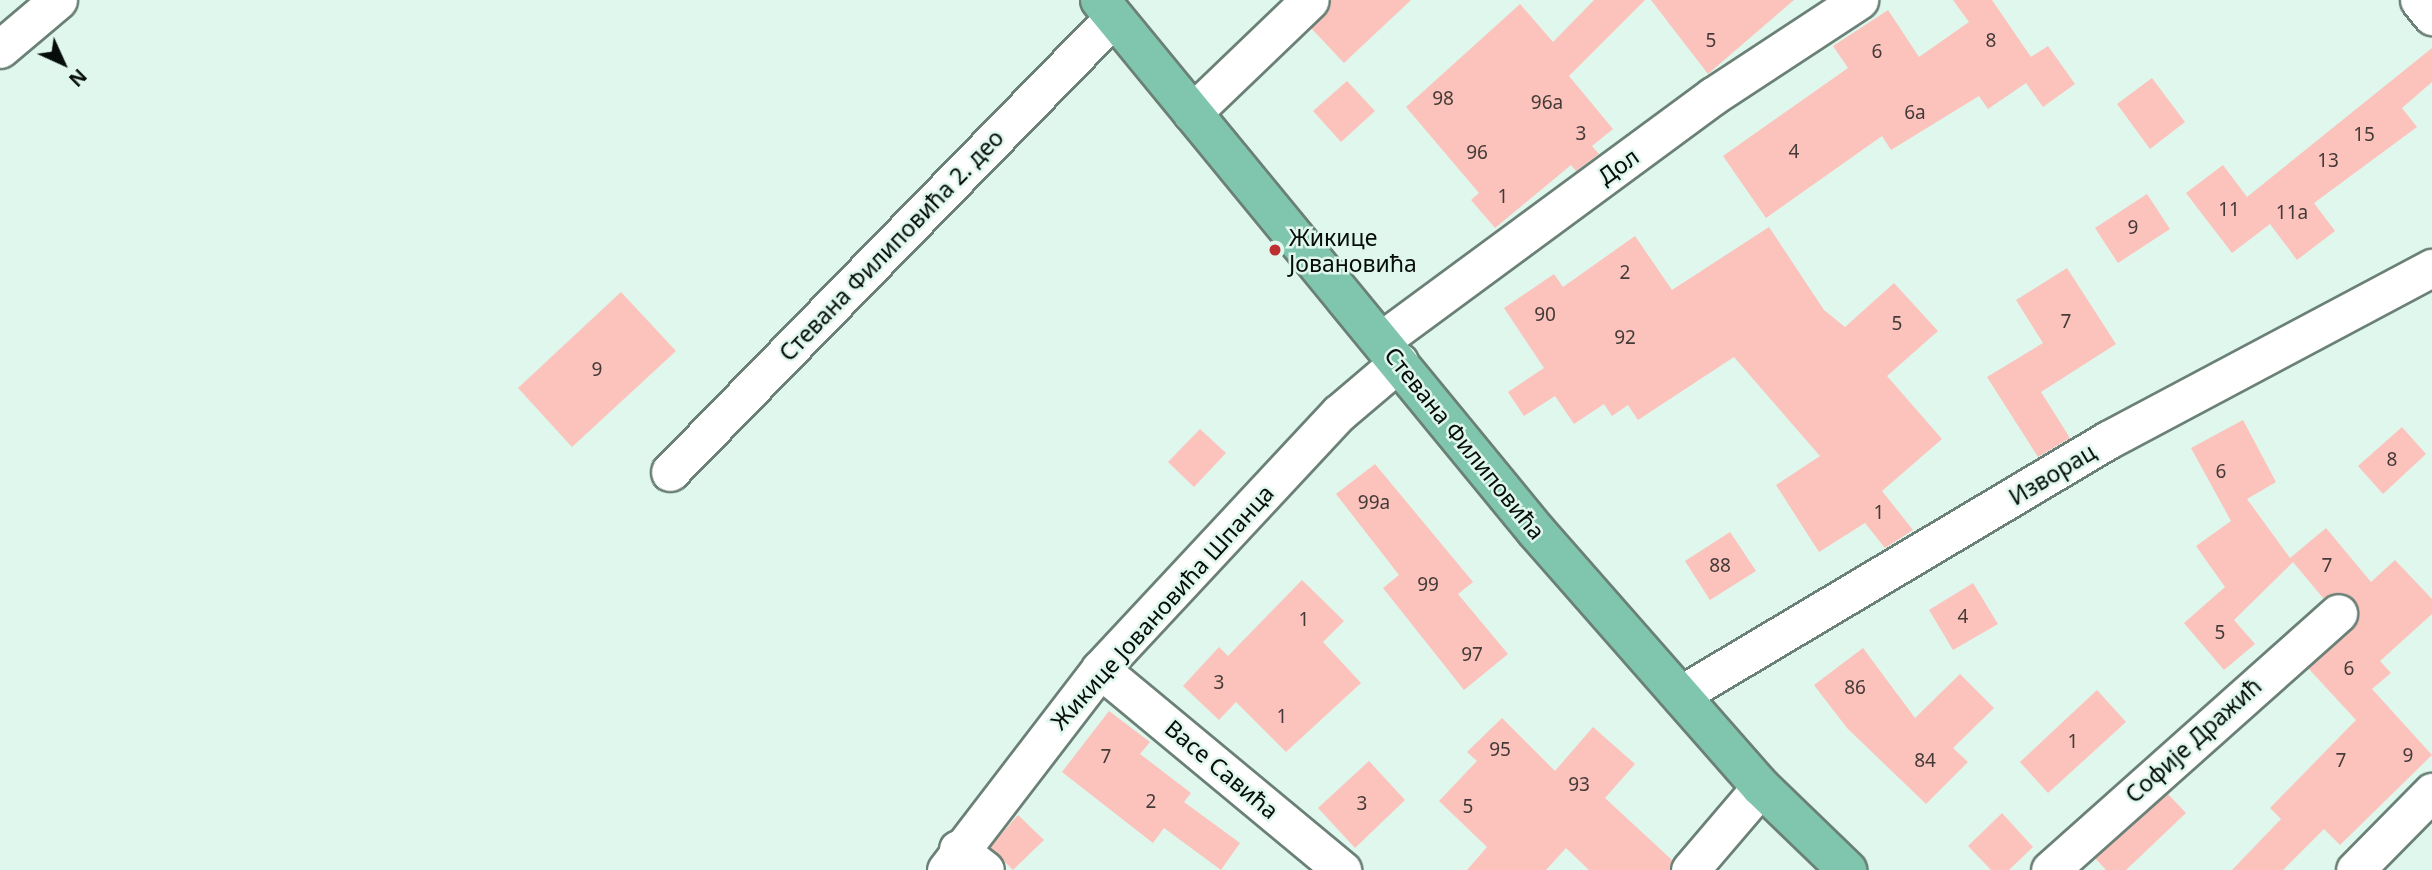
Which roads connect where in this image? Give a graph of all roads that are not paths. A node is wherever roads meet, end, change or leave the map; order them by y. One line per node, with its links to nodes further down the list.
1 (58, 0): 7 (street)
2 (1310, 0): 8 (street)
3 (1859, 0): 10 (street, Дол)
4 (2419, 0): 6 (street)
5 (1107, 9): 8 (main road, Стевана Филиповића); 11 (street, Стевана Филиповића 2. део)
6 (2432, 16)
7 (0, 49)
8 (1192, 113): 10 (main road, Стевана Филиповића)
9 (2432, 268): 14 (street, Изворац)
10 (1390, 351): 13 (street, Жикице Јовановића Шпанца); 14 (main road, Стевана Филиповића)
11 (670, 472)
12 (2338, 613): 21 (street, Софије Дражић)
13 (1100, 669): 17 (street, Жикице Јовановића Шпанца); 18 (street, Васе Савића)
14 (1681, 695): 15 (main road, Стевана Филиповића)
15 (1761, 787): 19 (street); 20 (main road, Стевана Филиповића)
16 (2432, 792): 22 (street)
17 (963, 863)
18 (1342, 870)
19 (1690, 870)
20 (1847, 870)
21 (2050, 870)
22 (2355, 870)

